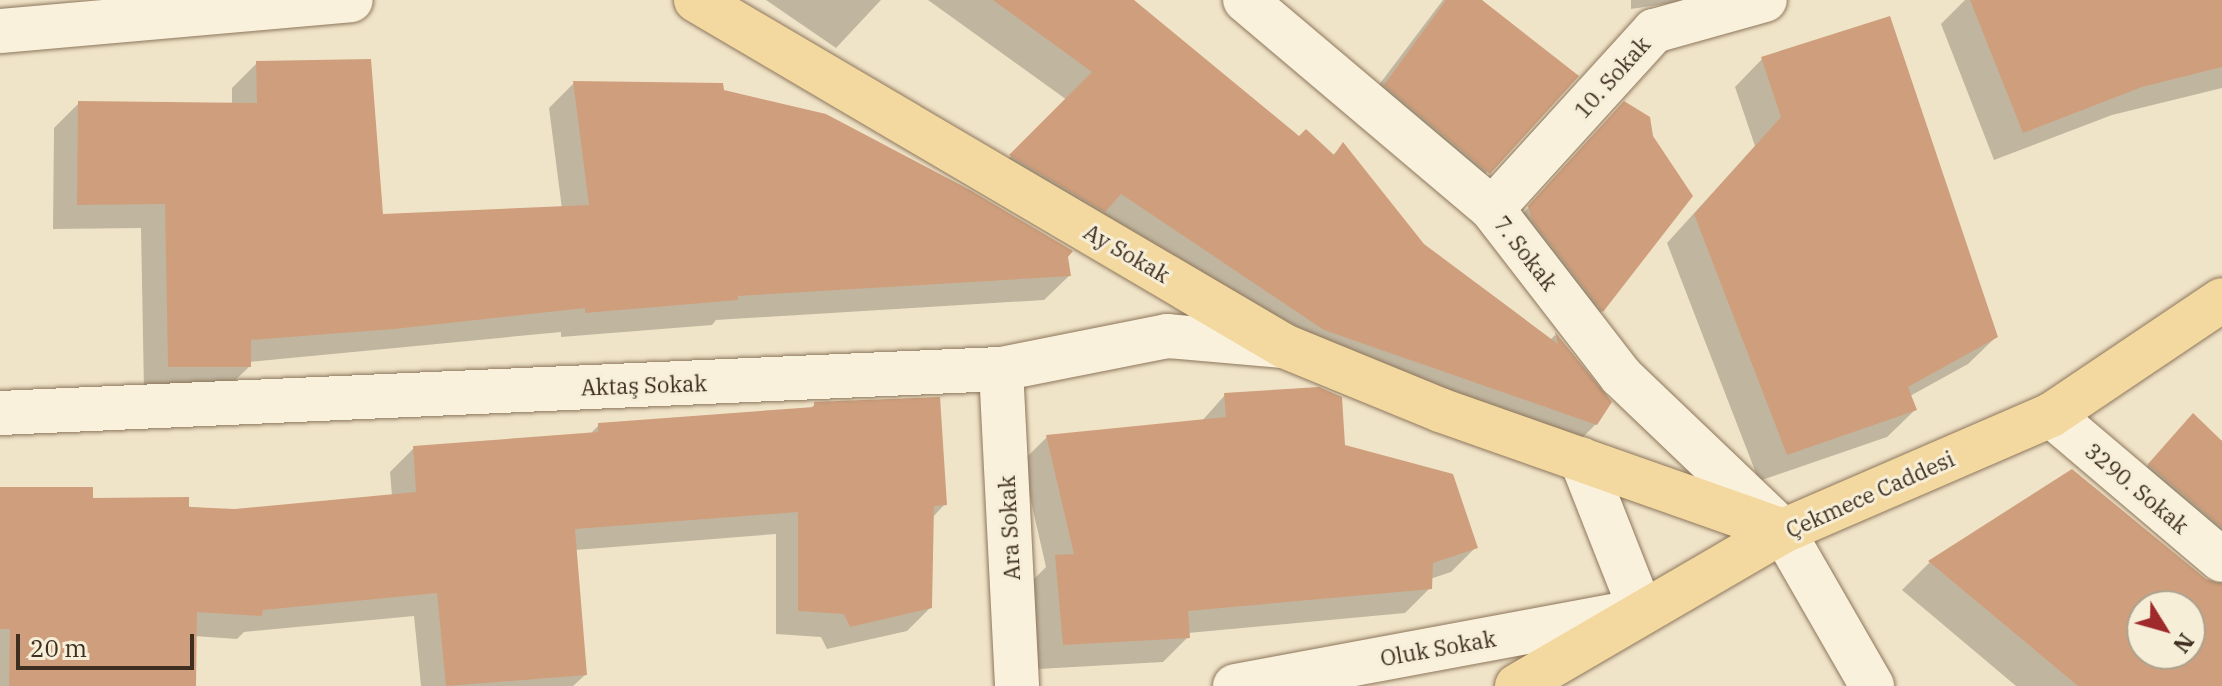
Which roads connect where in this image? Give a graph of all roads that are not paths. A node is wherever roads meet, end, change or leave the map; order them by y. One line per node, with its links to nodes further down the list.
1 (351, 0): 6 (street)
2 (696, 0): 9 (main road, Ay Sokak)
3 (1245, 0): 7 (street, 7. Sokak)
4 (1765, 0): 5 (street, 10. Sokak)
5 (1654, 15): 7 (street, 10. Sokak)
6 (0, 31)
7 (1492, 209): 14 (street, 7. Sokak)
8 (2222, 300): 12 (main road, Çekmece Caddesi)
9 (1284, 346): 10 (street, Aktaş Sokak); 13 (main road, Ay Sokak)
10 (1001, 369): 11 (street, Aktaş Sokak); 17 (street, Ara Sokak)
11 (0, 413)
12 (2051, 415): 14 (main road, Çekmece Caddesi); 15 (street, 3290. Sokak)
13 (1581, 459): 14 (main road, Ay Sokak); 16 (street)
14 (1783, 531): 16 (main road, Çekmece Caddesi); 20 (street, 7. Sokak)
15 (2222, 560)
16 (1641, 611): 18 (street, Oluk Sokak); 19 (main road, Çekmece Caddesi)
17 (1017, 686)
18 (1235, 686)
19 (1517, 686)
20 (1872, 686)

